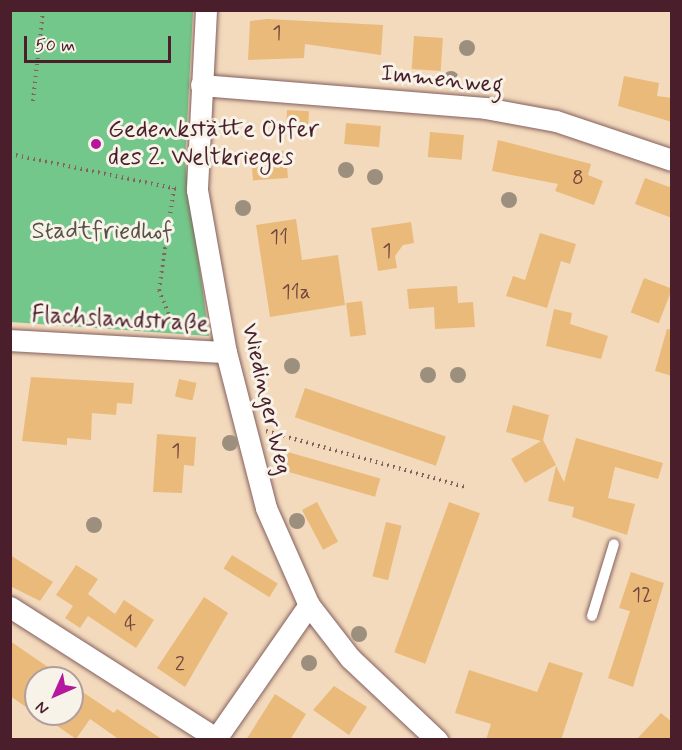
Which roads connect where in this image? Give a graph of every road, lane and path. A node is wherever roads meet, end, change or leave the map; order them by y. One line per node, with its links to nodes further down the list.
1 (43, 10): 4 (path)
2 (206, 10): 3 (street, Wiedinger Weg)
3 (201, 85): 6 (street, Immenweg); 8 (street, Wiedinger Weg)
4 (33, 101)
5 (10, 154): 7 (path)
6 (672, 160)
7 (174, 188): 8 (path); 9 (path)
8 (197, 190): 11 (street, Wiedinger Weg)
9 (177, 334)
10 (10, 340): 11 (street, Flachslandstraße)
11 (226, 352): 12 (street, Wiedinger Weg)
12 (245, 424): 13 (path); 15 (street, Wiedinger Weg)
13 (465, 487)
14 (614, 544): 17 (lane)
15 (309, 604): 18 (street); 19 (street, Wiedinger Weg)
16 (10, 607): 18 (street)
17 (592, 616)
18 (216, 739)
19 (437, 740)

